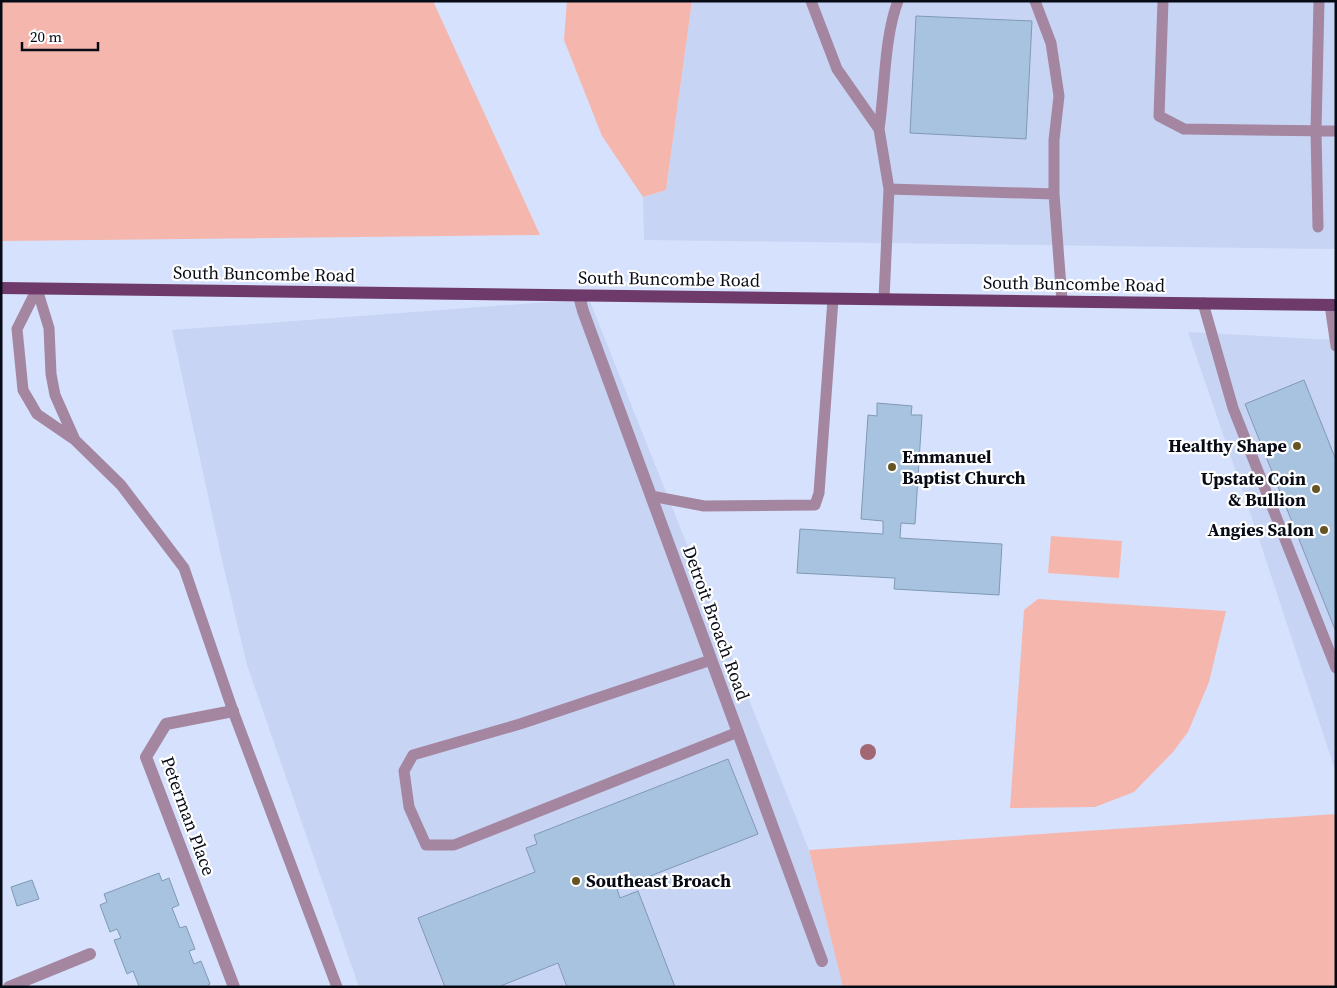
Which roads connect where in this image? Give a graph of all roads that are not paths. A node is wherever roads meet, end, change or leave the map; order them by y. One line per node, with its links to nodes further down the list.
1 (811, 1): 6 (lane)
2 (898, 1): 6 (lane)
3 (1035, 1): 10 (lane)
4 (1163, 1): 7 (lane)
5 (1320, 1): 7 (lane)
6 (880, 129): 9 (lane)
7 (1316, 131): 8 (lane); 11 (lane)
8 (1336, 131)
9 (889, 189): 10 (lane); 16 (lane)
10 (1054, 194): 17 (lane)
11 (1318, 227)
12 (1, 288): 13 (main road, South Buncombe Road)
13 (37, 289): 14 (main road, South Buncombe Road); 21 (lane); 21 (lane)
14 (579, 296): 15 (main road, South Buncombe Road); 22 (street, Detroit Broach Road)
15 (833, 299): 16 (main road, South Buncombe Road); 22 (lane)
16 (884, 300): 17 (main road, South Buncombe Road)
17 (1062, 301): 18 (main road, South Buncombe Road)
18 (1203, 303): 19 (main road, South Buncombe Road); 24 (lane)
19 (1333, 305): 20 (lane)
20 (1336, 346)
21 (75, 440): 25 (lane)
22 (651, 496): 23 (street, Detroit Broach Road)
23 (711, 660): 26 (street, Detroit Broach Road); 26 (lane)
24 (1336, 668)
25 (233, 711): 30 (street, Peterman Place); 31 (lane)
26 (738, 732): 28 (street, Detroit Broach Road)
27 (90, 954): 29 (street)
28 (822, 961)
29 (9, 987)
30 (234, 987)
31 (337, 987)

